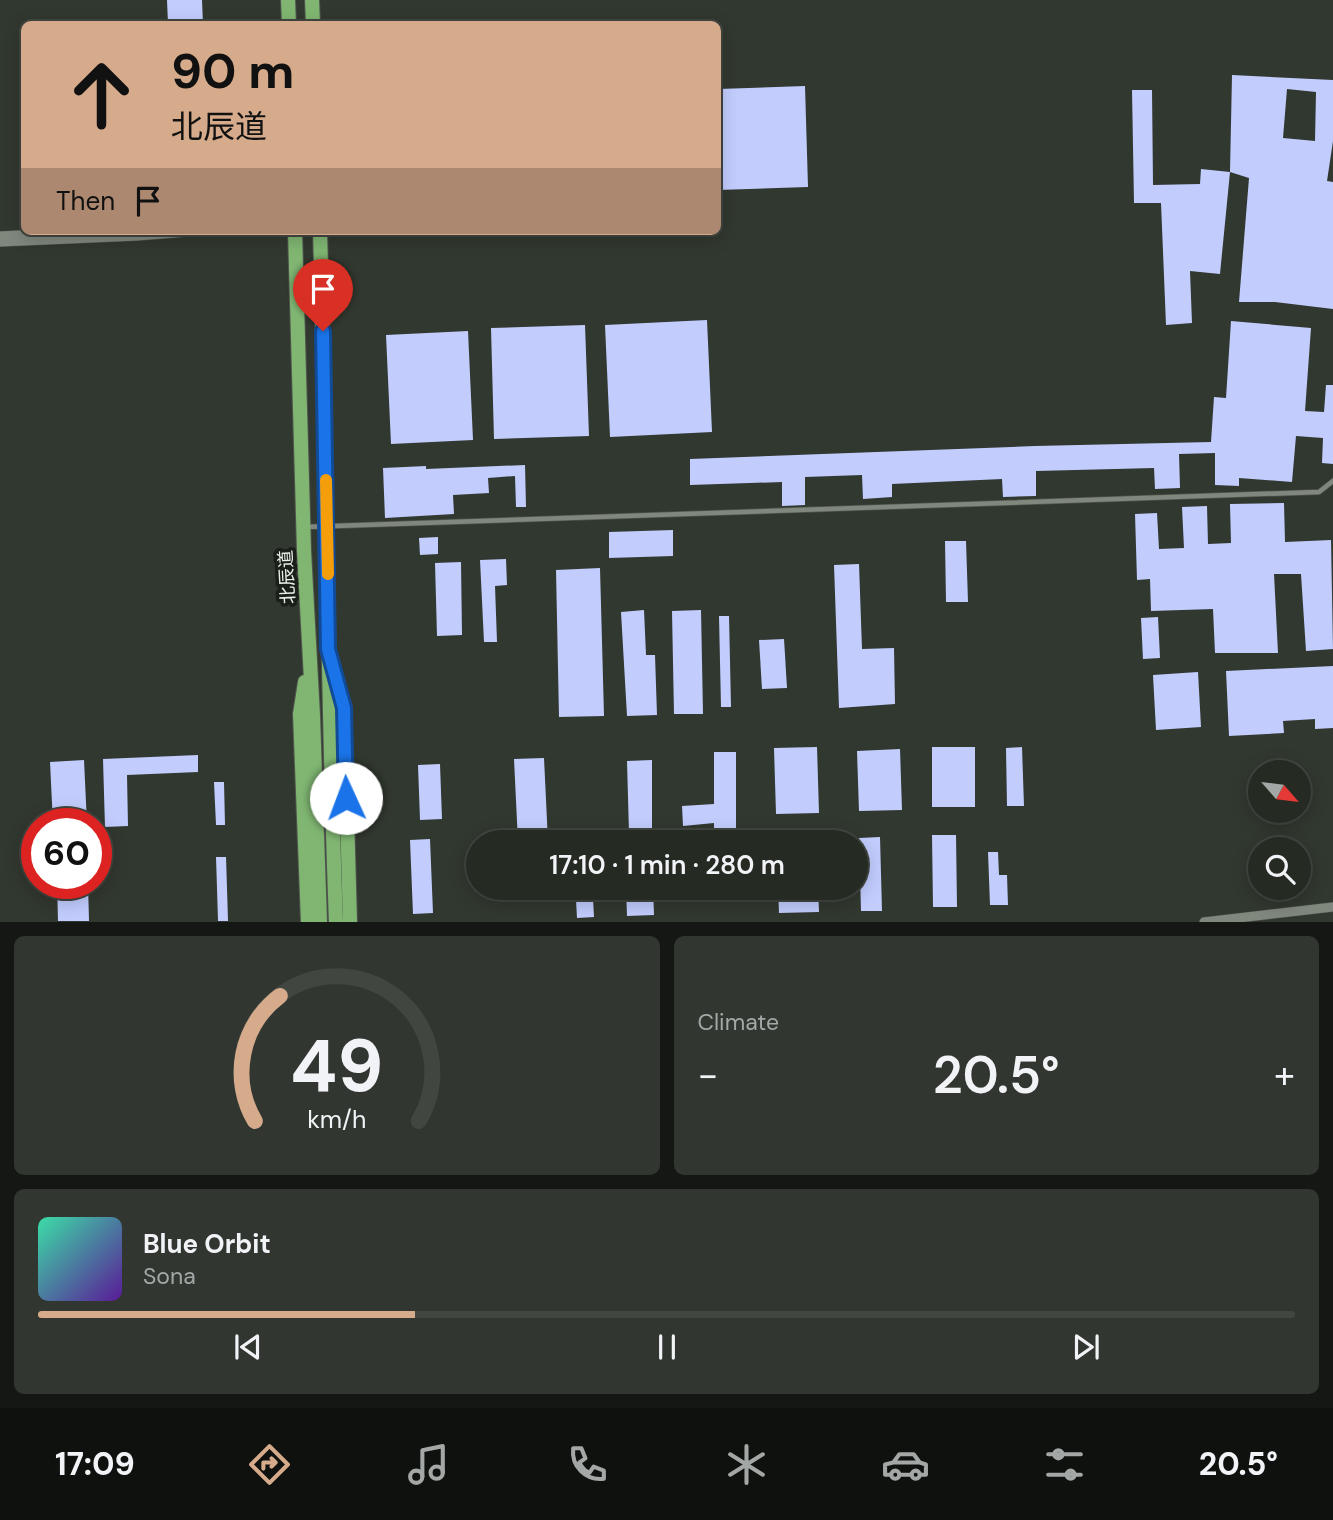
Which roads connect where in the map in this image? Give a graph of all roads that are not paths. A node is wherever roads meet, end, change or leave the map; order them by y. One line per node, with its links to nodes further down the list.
1 (288, 0): 3 (main road)
2 (312, 0): 4 (main road)
3 (289, 21)
4 (313, 21)
5 (21, 235): 9 (street)
6 (149, 235): 10 (street)
7 (295, 235): 12 (main road, 北辰道)
8 (320, 235): 13 (main road)
9 (0, 236)
10 (0, 242)
11 (1333, 481): 13 (lane)
12 (304, 527): 13 (lane); 15 (main road, 北辰道)
13 (327, 527): 14 (main road)
14 (328, 649): 19 (main road); 20 (main road)
15 (310, 650): 17 (main road); 18 (main road, 北辰道)
16 (1333, 907): 21 (street)
17 (308, 922)
18 (320, 922)
19 (336, 922)
20 (350, 922)
21 (1204, 922)

